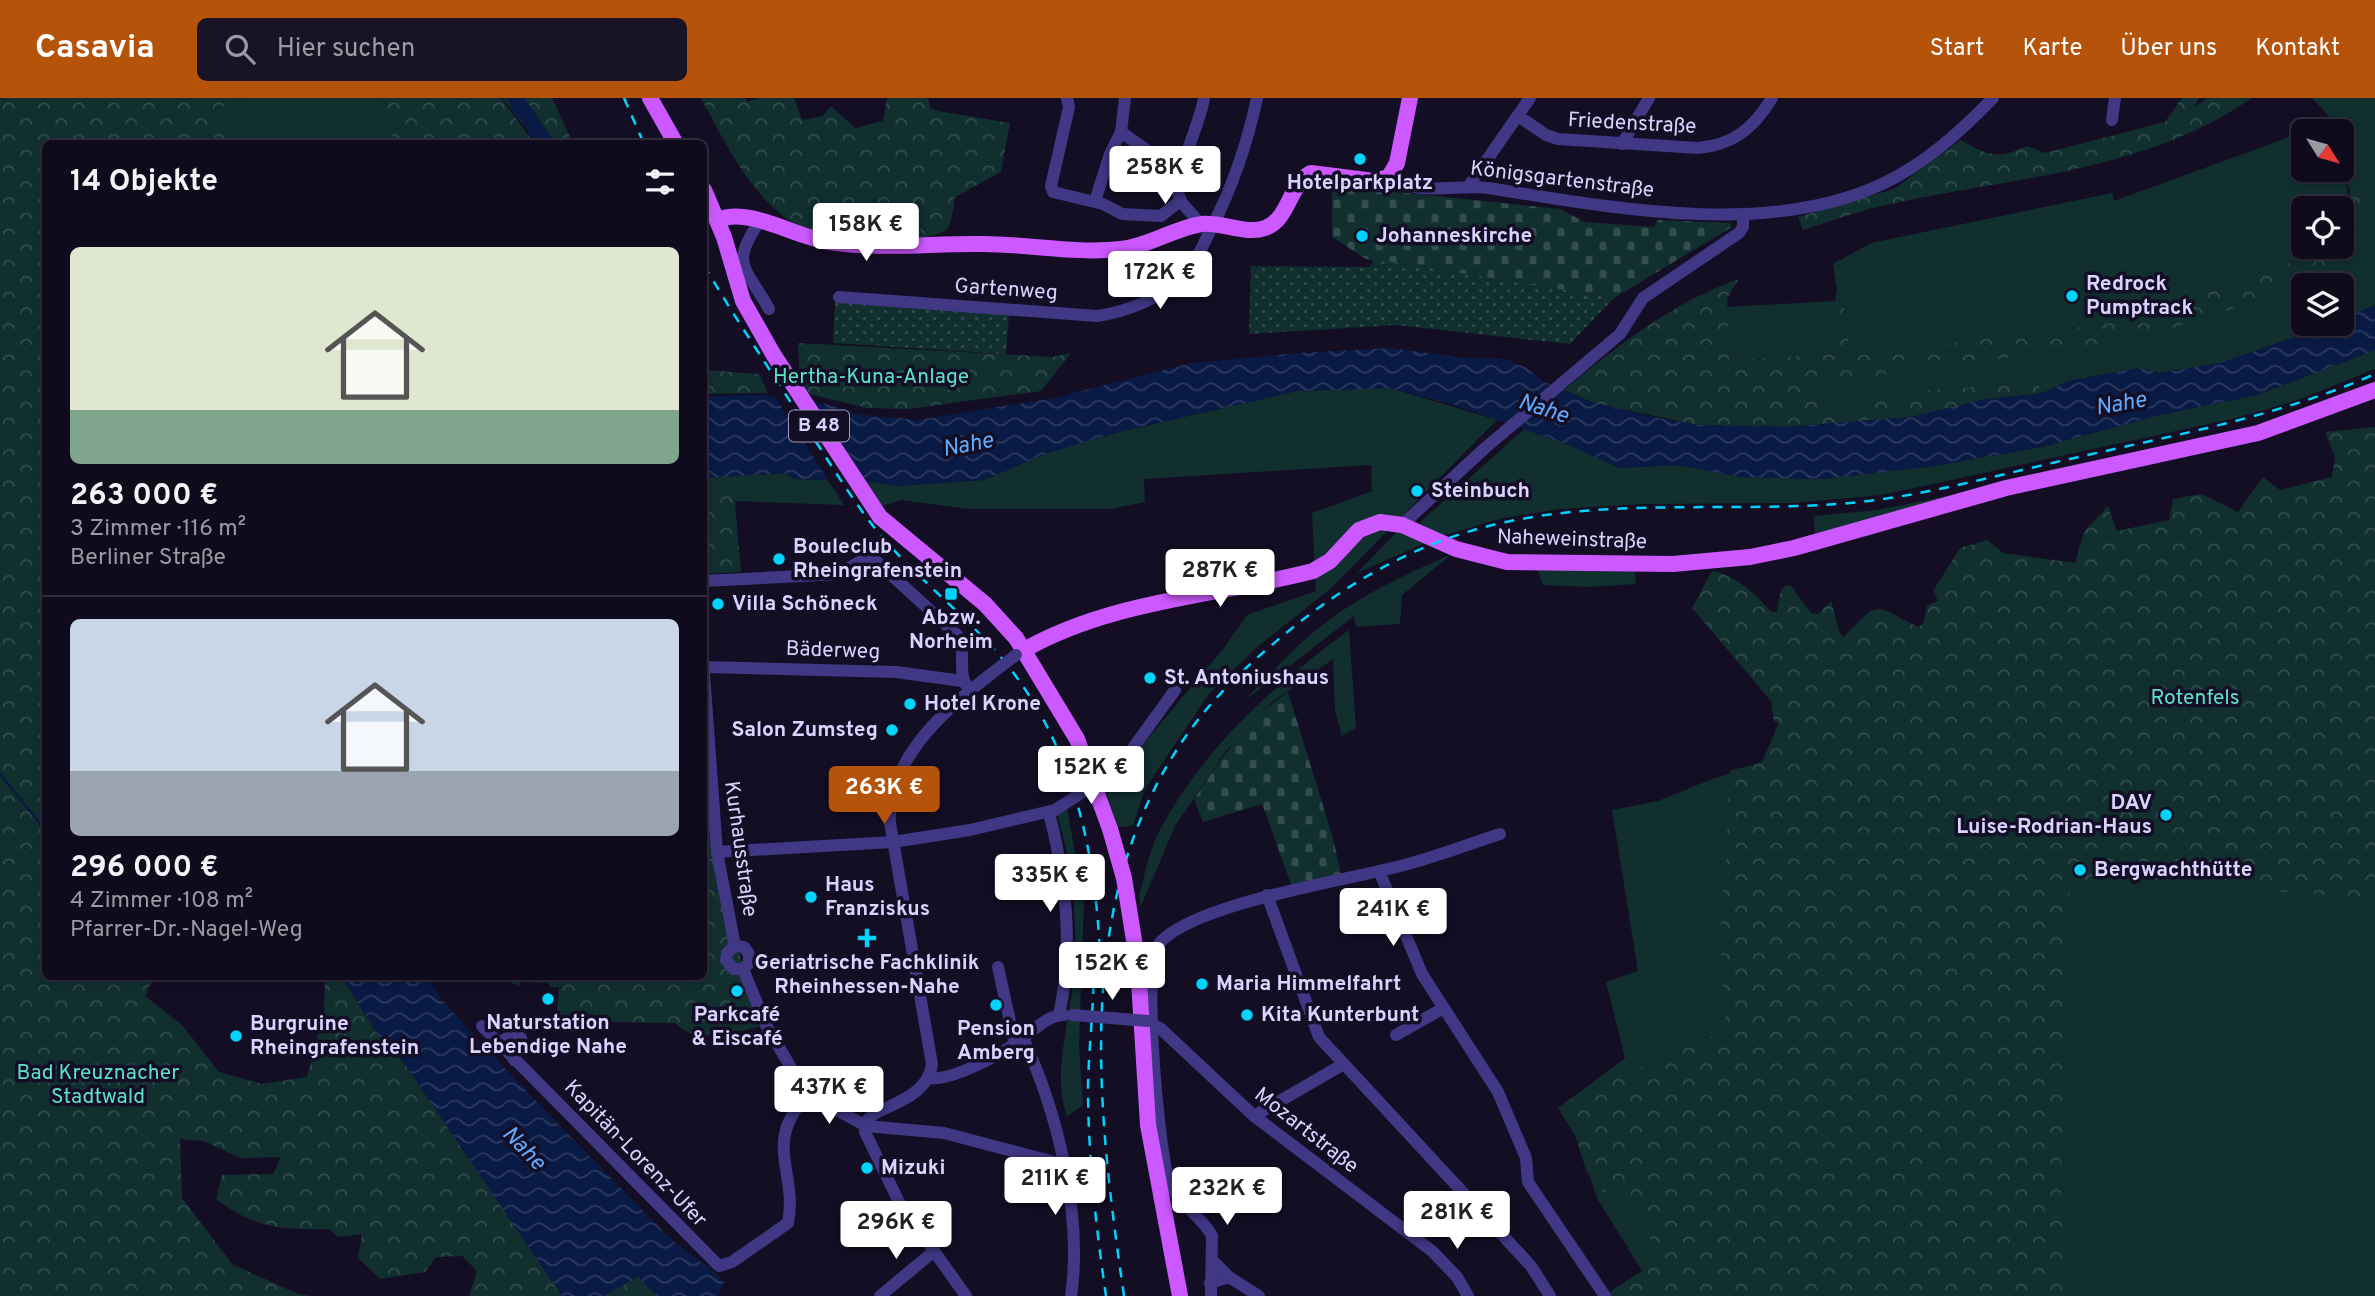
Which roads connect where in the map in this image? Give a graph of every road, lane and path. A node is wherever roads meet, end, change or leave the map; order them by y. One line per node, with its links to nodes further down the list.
1 (650, 98): 15 (main road)
2 (1068, 98): 21 (street)
3 (1125, 98): 14 (street)
4 (1204, 98): 17 (street)
5 (1257, 98): 26 (street, Gartenweg)
6 (1410, 98): 18 (main road)
7 (1530, 98): 12 (street)
8 (1649, 98): 16 (street)
9 (1772, 98): 16 (street, Friedenstraße)
10 (1993, 98): 23 (street, Königsgartenstraße)
11 (2115, 98): 13 (street)
12 (1518, 116): 16 (street, Friedenstraße); 19 (street)
13 (2112, 120)
14 (1121, 132): 17 (street); 21 (street)
15 (674, 140)
16 (1622, 144)
17 (1179, 173): 22 (street)
18 (1389, 177): 19 (street, Königsgartenstraße); 26 (main road)
19 (1468, 187): 23 (street, Königsgartenstraße)
20 (707, 196): 24 (main road, B 48)
21 (1096, 201): 22 (street)
22 (1180, 201): 26 (street)
23 (1743, 214): 30 (street)
24 (718, 220): 25 (main road); 32 (main road, B 48)
25 (760, 221): 26 (main road); 28 (street)
26 (1207, 224): 27 (street, Gartenweg)
27 (839, 297)
28 (769, 309)
29 (2375, 390): 30 (main road, Naheweinstraße)
30 (1402, 524): 32 (main road, Naheweinstraße)
31 (707, 581): 34 (street)
32 (1020, 652): 34 (street, bridge); 66 (main road, B 48, bridge)
33 (707, 667): 34 (street, Bäderweg)
34 (966, 685): 39 (street)
35 (1175, 690): 37 (street, bridge)
36 (707, 711): 40 (street, Kurhausstraße)
37 (1052, 812): 39 (street); 45 (street)
38 (1500, 834): 41 (street)
39 (893, 842): 40 (street); 54 (street)
40 (718, 852): 55 (street, Kurhausstraße)
41 (1379, 871): 42 (street); 44 (street)
42 (1266, 895): 46 (street); 52 (street)
43 (998, 967): 49 (street)
44 (1442, 1009): 48 (street); 70 (street)
45 (1059, 1014): 46 (street, bridge); 49 (street)
46 (1150, 1022): 56 (street, Mozartstraße); 60 (street)
47 (482, 1026): 50 (street, Kapitän-Lorenz-Ufer)
48 (1396, 1035)
49 (1019, 1041): 54 (street); 58 (street)
50 (498, 1043): 51 (street, Kapitän-Lorenz-Ufer); 51 (street)
51 (514, 1060): 55 (street, Kapitän-Lorenz-Ufer)
52 (1342, 1065): 56 (street); 69 (street)
53 (813, 1074): 55 (street)
54 (928, 1078): 57 (street)
55 (809, 1094): 57 (street, Kurhausstraße)
56 (1254, 1116): 68 (street, Mozartstraße)
57 (866, 1126): 58 (street); 59 (street)
58 (1062, 1164): 65 (street)
59 (933, 1252): 63 (street); 64 (street)
60 (1212, 1260): 61 (street); 62 (street)
61 (1229, 1277): 62 (street); 67 (street)
62 (1210, 1289)
63 (880, 1296)
64 (966, 1296)
65 (1071, 1296)
66 (1180, 1296)
67 (1259, 1296)
68 (1468, 1296)
69 (1550, 1296)
70 (1605, 1296)

